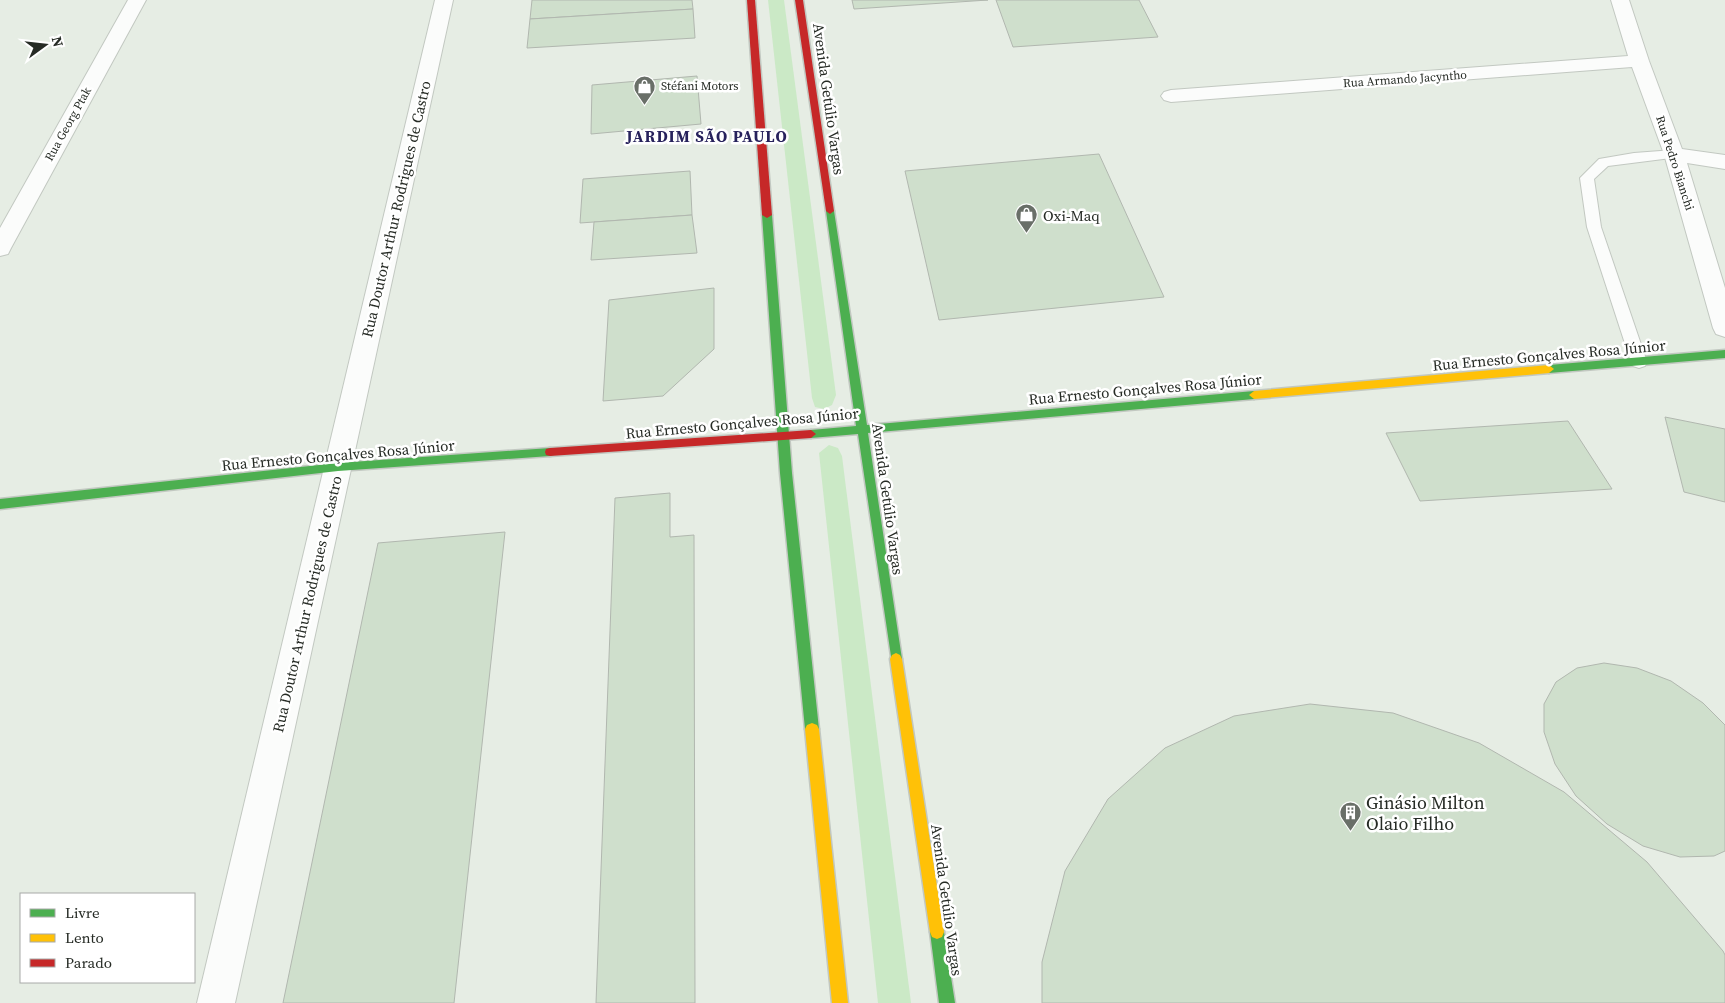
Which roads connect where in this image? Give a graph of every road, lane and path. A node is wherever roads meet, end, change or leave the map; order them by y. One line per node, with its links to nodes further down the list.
1 (137, 0): 12 (street, Rua Georg Ptak)
2 (444, 0): 18 (street, Rua Doutor Arthur Rodrigues de Castro)
3 (751, 0): 17 (main road)
4 (799, 0): 16 (main road, Avenida Getúlio Vargas)
5 (1601, 0): 7 (street)
6 (1620, 0): 7 (street, Rua Pedro Bianchi)
7 (1626, 23): 8 (street, Rua Pedro Bianchi)
8 (1639, 61): 9 (street, Rua Armando Jacyntho); 10 (street, Rua Pedro Bianchi)
9 (1171, 96)
10 (1674, 154): 11 (street); 13 (street, Rua Pedro Bianchi); 15 (lane)
11 (1725, 162)
12 (0, 248)
13 (1725, 328)
14 (1725, 354): 15 (main road, Rua Ernesto Gonçalves Rosa Júnior)
15 (1639, 362): 16 (main road, Rua Ernesto Gonçalves Rosa Júnior)
16 (863, 428): 17 (main road, Rua Ernesto Gonçalves Rosa Júnior); 22 (main road, Avenida Getúlio Vargas)
17 (783, 436): 18 (main road, Rua Ernesto Gonçalves Rosa Júnior); 21 (main road)
18 (338, 467): 19 (main road, Rua Ernesto Gonçalves Rosa Júnior); 20 (street, Rua Doutor Arthur Rodrigues de Castro)
19 (0, 504)
20 (216, 1003)
21 (840, 1003)
22 (948, 1003)

